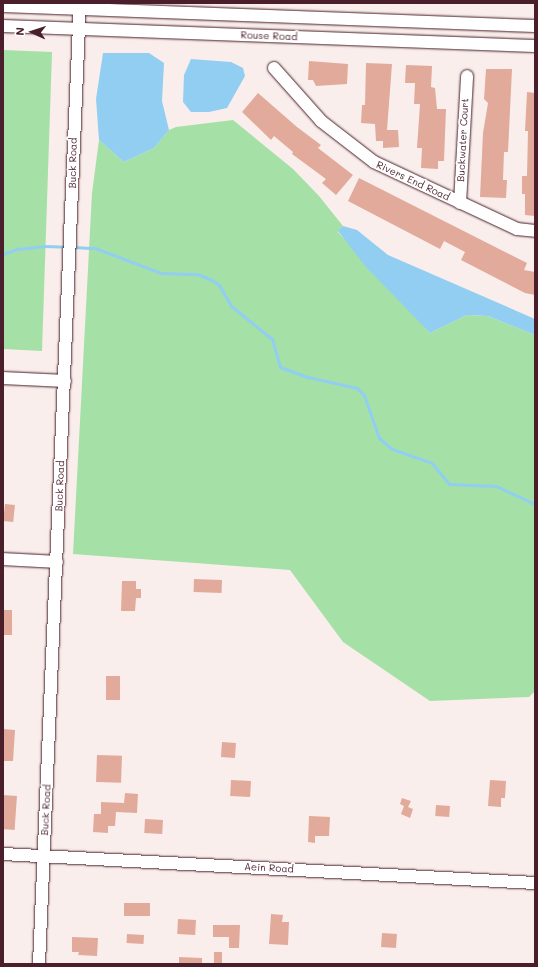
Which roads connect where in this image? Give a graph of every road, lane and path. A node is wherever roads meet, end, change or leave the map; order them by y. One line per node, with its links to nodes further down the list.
1 (77, 5): 2 (street, Rouse Road); 4 (street, Rouse Road); 5 (street, Buck Road)
2 (3, 6)
3 (3, 26): 5 (street, Rouse Road)
4 (535, 26)
5 (77, 28): 6 (street, Rouse Road); 12 (street, Buck Road)
6 (535, 46)
7 (274, 68): 9 (street, Rivers End Road)
8 (467, 76): 9 (street, Buckwater Court)
9 (460, 203): 10 (street, Rivers End Road)
10 (535, 231)
11 (3, 378): 12 (street)
12 (65, 381): 14 (street, Buck Road)
13 (3, 560): 14 (street)
14 (57, 562): 16 (street, Buck Road)
15 (3, 854): 16 (street, Aein Road)
16 (44, 855): 17 (street, Aein Road); 18 (street, Buck Road)
17 (535, 883)
18 (39, 964)

